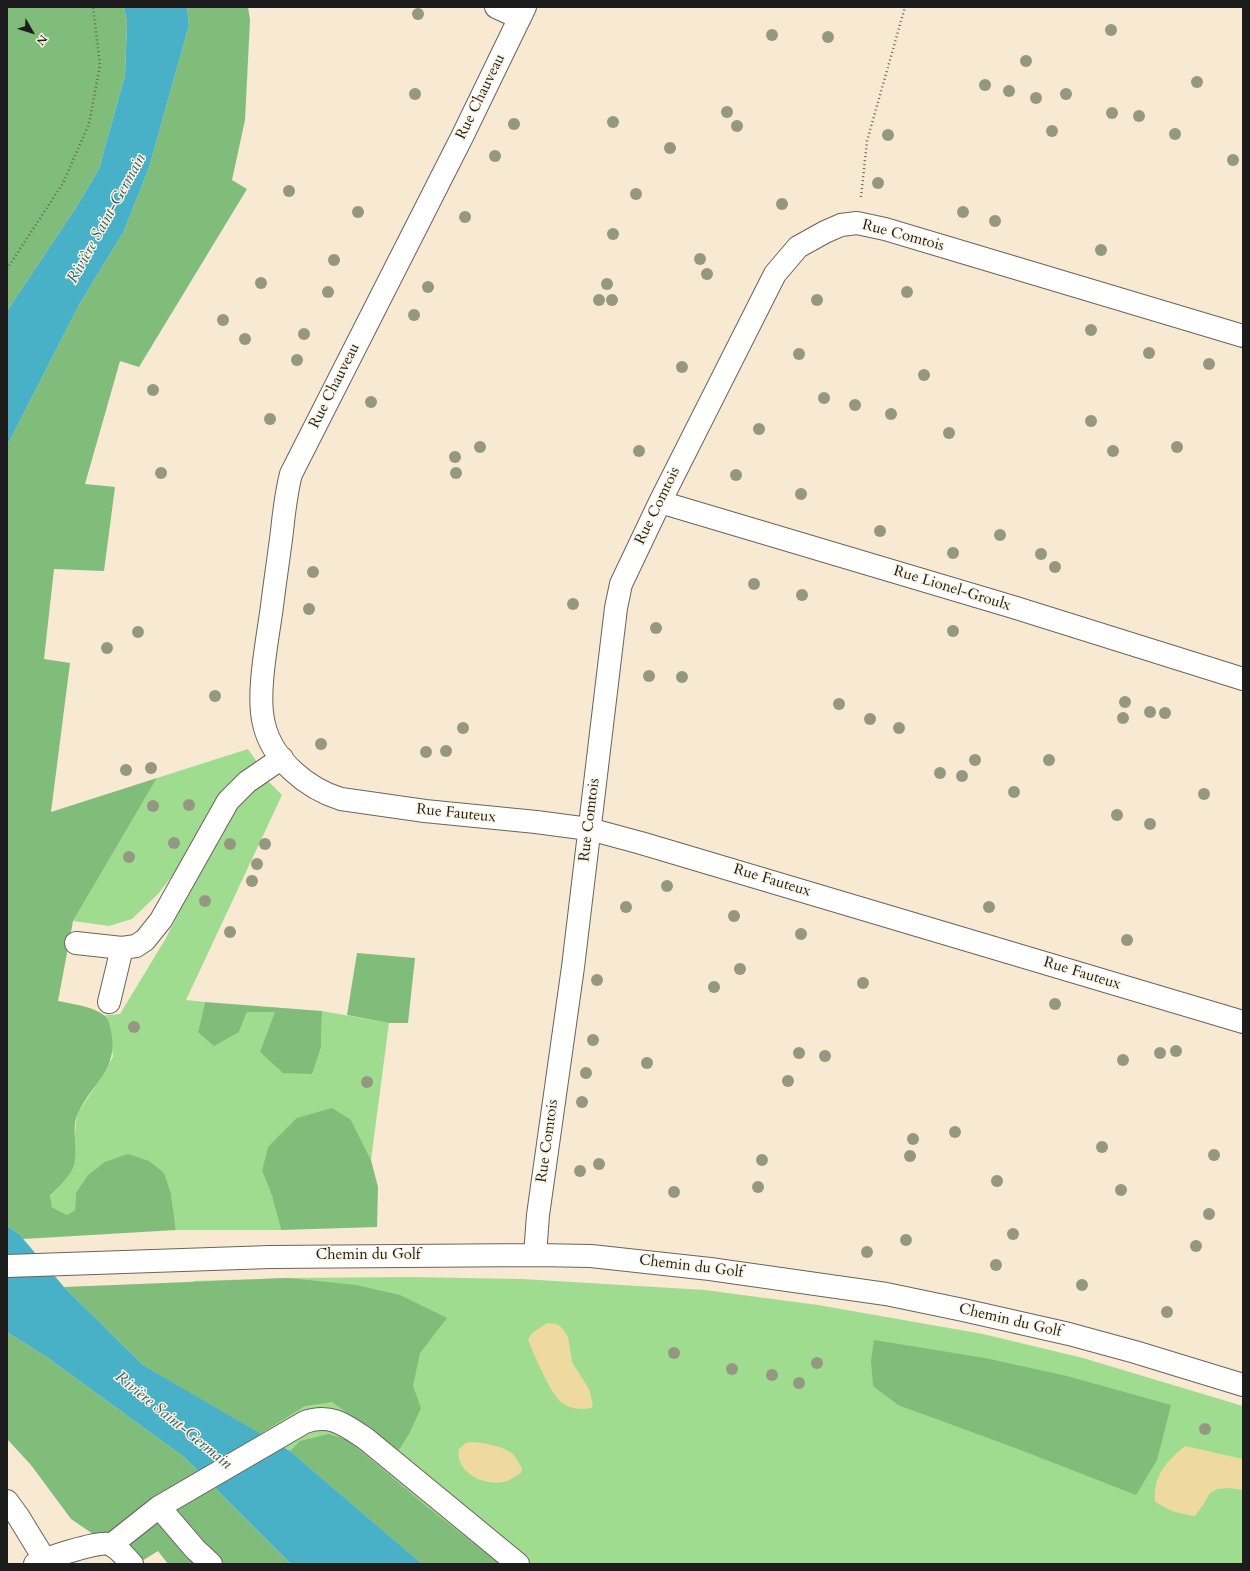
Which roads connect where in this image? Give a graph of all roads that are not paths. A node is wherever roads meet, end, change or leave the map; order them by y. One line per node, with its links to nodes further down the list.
1 (496, 7): 2 (street, Rue Chauveau)
2 (522, 12): 6 (street, Rue Chauveau)
3 (1243, 336): 4 (street, Rue Comtois)
4 (660, 502): 5 (street, Rue Lionel-Groulx); 8 (street, Rue Comtois)
5 (1243, 679)
6 (282, 758): 7 (street, Rue Chauveau); 10 (street)
7 (296, 774): 8 (street, Rue Fauteux)
8 (589, 829): 12 (street, Rue Fauteux); 13 (street, Rue Comtois)
9 (76, 943): 10 (street)
10 (122, 948): 11 (street)
11 (109, 1002)
12 (1243, 1022)
13 (535, 1255): 14 (street, Chemin du Golf); 15 (street, Chemin du Golf)
14 (7, 1266)
15 (1243, 1385)
16 (7, 1501): 19 (street)
17 (159, 1507): 18 (street); 21 (street); 22 (street)
18 (111, 1545): 19 (street); 20 (street)
19 (40, 1562)
20 (132, 1564)
21 (211, 1564)
22 (518, 1564)

